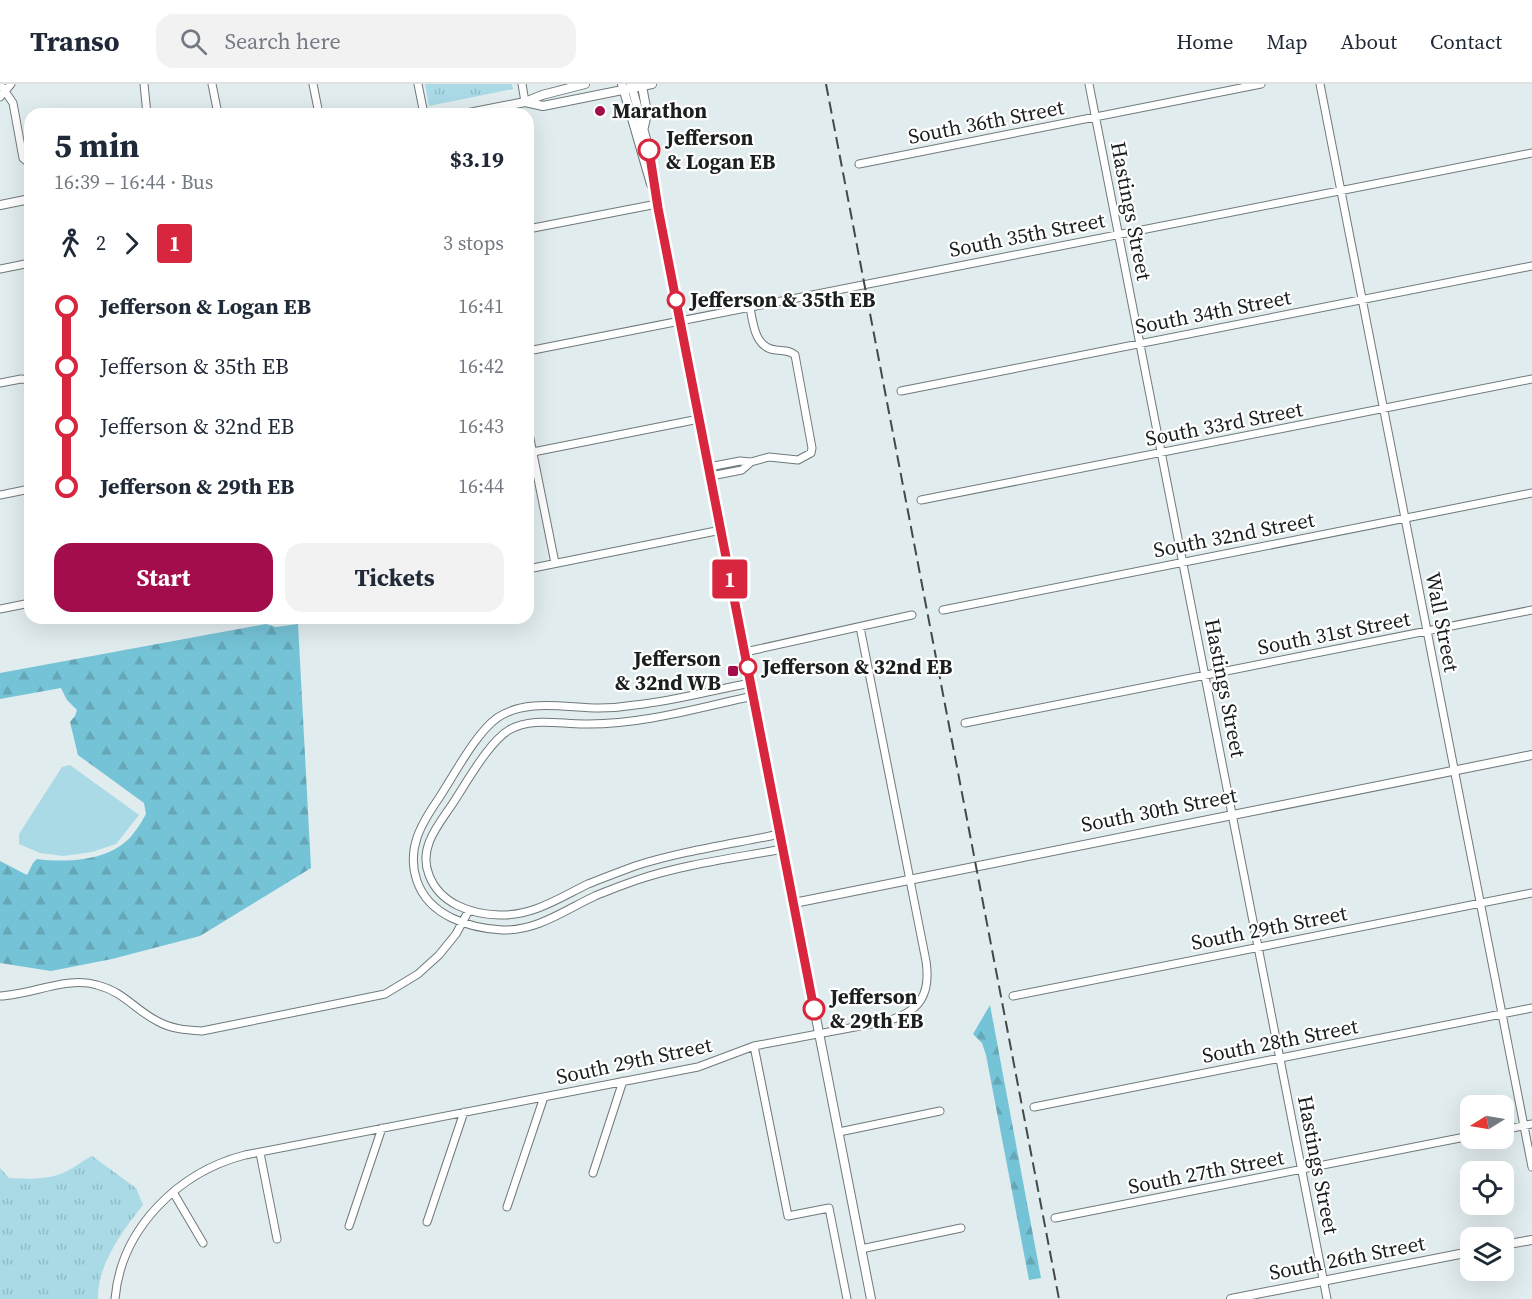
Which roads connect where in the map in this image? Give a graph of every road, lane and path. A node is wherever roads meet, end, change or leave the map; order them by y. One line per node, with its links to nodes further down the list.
1 (11, 84): 13 (street)
2 (144, 84): 15 (street)
3 (212, 84): 16 (street)
4 (314, 84): 17 (street)
5 (418, 84): 18 (street)
6 (522, 84): 14 (street)
7 (585, 84): 14 (street)
8 (652, 84): 12 (street)
9 (1089, 84): 20 (street, Hastings Street)
10 (1261, 84): 20 (street, South 36th Street)
11 (1320, 84): 24 (street, Wall Street)
12 (630, 86): 14 (street); 26 (street); 26 (street)
13 (2, 91): 22 (street)
14 (525, 102): 19 (street)
15 (146, 108)
16 (217, 108)
17 (318, 108)
18 (423, 108)
19 (496, 108)
20 (1096, 117): 23 (street, South 36th Street); 29 (street, Hastings Street)
21 (1532, 153): 24 (street, South 35th Street)
22 (24, 159)
23 (859, 164)
24 (1340, 190): 29 (street, South 35th Street); 33 (street, Wall Street)
25 (24, 200): 27 (street)
26 (657, 204): 28 (street); 35 (street)
27 (0, 205)
28 (534, 228)
29 (1119, 234): 34 (street, South 35th Street); 36 (street, Hastings Street)
30 (24, 264): 32 (street)
31 (1532, 266): 33 (street, South 34th Street)
32 (0, 269)
33 (1361, 299): 36 (street, South 34th Street); 42 (street, Wall Street)
34 (750, 307): 35 (street, South 35th Street); 47 (street)
35 (680, 321): 37 (street, South 35th Street); 43 (street)
36 (1140, 343): 41 (street, South 34th Street); 45 (street, Hastings Street)
37 (534, 350)
38 (24, 379): 40 (street)
39 (1532, 379): 42 (street, South 33rd Street)
40 (0, 383)
41 (901, 391)
42 (1383, 409): 45 (street, South 33rd Street); 52 (street, Wall Street)
43 (699, 419): 44 (street); 47 (street)
44 (534, 452)
45 (1161, 453): 51 (street, South 33rd Street); 54 (street, Hastings Street)
46 (534, 471): 55 (street)
47 (710, 472): 53 (street)
48 (24, 490): 50 (street)
49 (1532, 493): 52 (street, South 32nd Street)
50 (0, 495)
51 (921, 500)
52 (1405, 518): 54 (street, South 32nd Street); 63 (street, Wall Street)
53 (721, 530): 55 (street); 64 (street)
54 (1183, 562): 59 (street, South 32nd Street); 65 (street, Hastings Street)
55 (555, 563): 56 (street)
56 (534, 568)
57 (24, 604): 58 (street)
58 (0, 609)
59 (943, 610)
60 (1532, 610): 63 (street, South 31st Street)
61 (912, 615): 62 (street)
62 (860, 627): 64 (street); 74 (street)
63 (1426, 631): 65 (street, South 31st Street); 70 (street, Wall Street)
64 (745, 652): 66 (street)
65 (1205, 675): 68 (street, South 31st Street); 71 (street, Hastings Street)
66 (751, 683): 67 (street); 79 (street)
67 (753, 696): 72 (street); 78 (street)
68 (965, 723)
69 (1532, 754): 70 (street, South 30th Street)
70 (1454, 770): 71 (street, South 30th Street); 77 (street, Wall Street)
71 (1232, 814): 74 (street, South 30th Street); 80 (street, Hastings Street)
72 (780, 834): 73 (street); 78 (street)
73 (783, 849): 76 (street); 79 (street)
74 (910, 878): 76 (street, South 30th Street); 85 (street, South 29th Street)
75 (1532, 893): 77 (street, South 29th Street)
76 (794, 903): 85 (street)
77 (1480, 903): 80 (street, South 29th Street); 84 (street, Wall Street)
78 (469, 910): 79 (street)
79 (462, 922): 81 (street)
80 (1258, 946): 82 (street, South 29th Street); 87 (street, Hastings Street)
81 (0, 996)
82 (1013, 996)
83 (1532, 1008): 84 (street, South 28th Street)
84 (1502, 1014): 87 (street, South 28th Street); 94 (street, Wall Street)
85 (819, 1033): 86 (street, South 29th Street); 97 (street)
86 (754, 1046): 88 (street, South 29th Street); 117 (street)
87 (1280, 1058): 90 (street, South 28th Street); 101 (street, Hastings Street)
88 (623, 1081): 89 (street, South 29th Street); 102 (street)
89 (544, 1096): 92 (street, South 29th Street); 104 (street)
90 (1034, 1107)
91 (940, 1111): 97 (street)
92 (464, 1112): 95 (street, South 29th Street); 106 (street)
93 (1532, 1124): 94 (street)
94 (1524, 1126): 96 (street); 100 (street, Wall Street)
95 (381, 1128): 99 (street, South 29th Street); 107 (street)
96 (1514, 1128)
97 (839, 1132): 113 (street)
98 (1460, 1138): 101 (street, South 27th Street)
99 (260, 1152): 103 (street, South 29th Street); 109 (street)
100 (1532, 1167)
101 (1302, 1170): 105 (street, South 27th Street); 115 (street, Hastings Street)
102 (593, 1173)
103 (173, 1192): 111 (street); 116 (street, South 29th Street)
104 (507, 1207)
105 (1055, 1218)
106 (426, 1222)
107 (349, 1226)
108 (961, 1228): 113 (street)
109 (277, 1239)
110 (1532, 1240): 112 (street)
111 (203, 1243)
112 (1514, 1243)
113 (861, 1249): 118 (street)
114 (1460, 1254): 115 (street, South 26th Street)
115 (1324, 1281): 119 (street, South 26th Street); 120 (street, Hastings Street)
116 (115, 1299)
117 (847, 1299)
118 (871, 1299)
119 (1231, 1299)
120 (1327, 1299)

